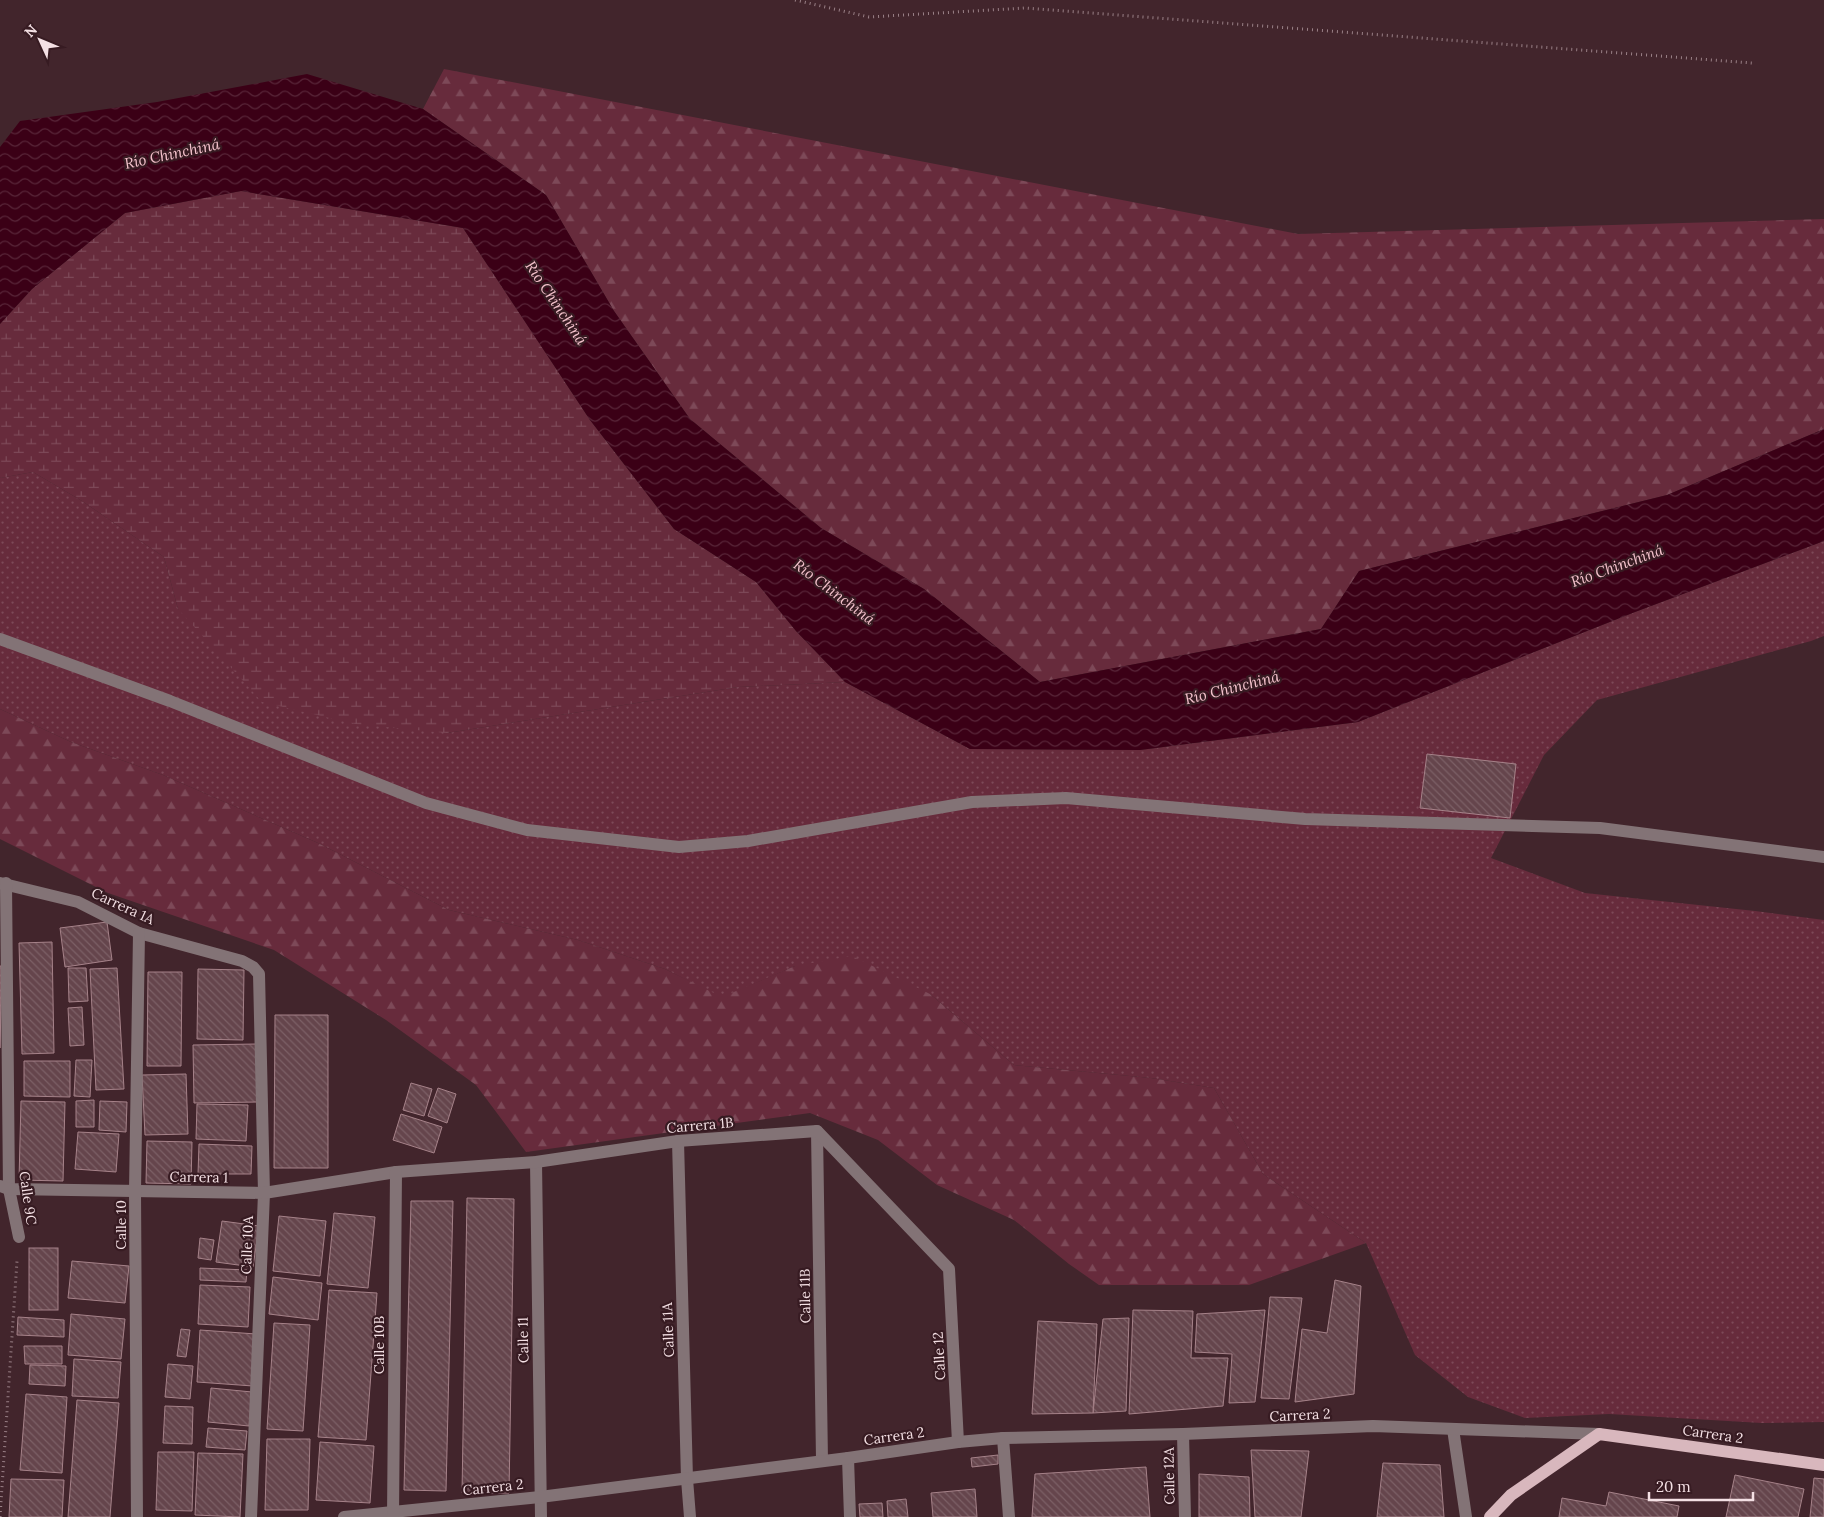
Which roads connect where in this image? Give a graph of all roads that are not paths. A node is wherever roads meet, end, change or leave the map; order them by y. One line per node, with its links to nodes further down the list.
1 (0, 640): 2 (street)
2 (1824, 857)
3 (3, 883): 4 (street, Carrera 1A); 10 (street, Calle 9C)
4 (139, 933): 5 (street, Carrera 1A); 11 (street, Calle 10)
5 (259, 974): 12 (street, Calle 10A)
6 (817, 1131): 7 (street, Carrera 1B); 18 (street, Calle 12); 20 (street, Calle 11B)
7 (678, 1141): 8 (street, Carrera 1B); 22 (street, Calle 11A)
8 (536, 1162): 9 (street, Carrera 1B); 23 (street, Calle 11)
9 (396, 1172): 12 (street, Carrera 1); 24 (street, Calle 10B)
10 (4, 1187): 11 (street, Carrera 1); 13 (street, Calle 9C)
11 (135, 1191): 12 (street, Carrera 1); 25 (street, Calle 10)
12 (264, 1193): 26 (street, Calle 10A)
13 (18, 1237)
14 (1453, 1429): 15 (street, Carrera 2); 16 (street, Carrera 2); 33 (street)
15 (1183, 1434): 17 (street, Carrera 2); 32 (street, Calle 12A)
16 (1599, 1434): 21 (main road, Carrera 2); 34 (main road)
17 (1002, 1438): 18 (street, Carrera 2); 31 (street)
18 (958, 1442): 19 (street, Carrera 2)
19 (848, 1458): 20 (street, Carrera 2); 30 (street)
20 (822, 1460): 22 (street, Carrera 2)
21 (1824, 1464)
22 (687, 1479): 23 (street, Carrera 2); 29 (street, Calle 11A)
23 (540, 1498): 24 (street, Carrera 2); 28 (street, Calle 11)
24 (393, 1514): 27 (street, Carrera 2)
25 (137, 1517)
26 (251, 1517)
27 (344, 1517)
28 (541, 1517)
29 (690, 1517)
30 (850, 1517)
31 (1009, 1517)
32 (1185, 1517)
33 (1466, 1517)
34 (1490, 1517)

